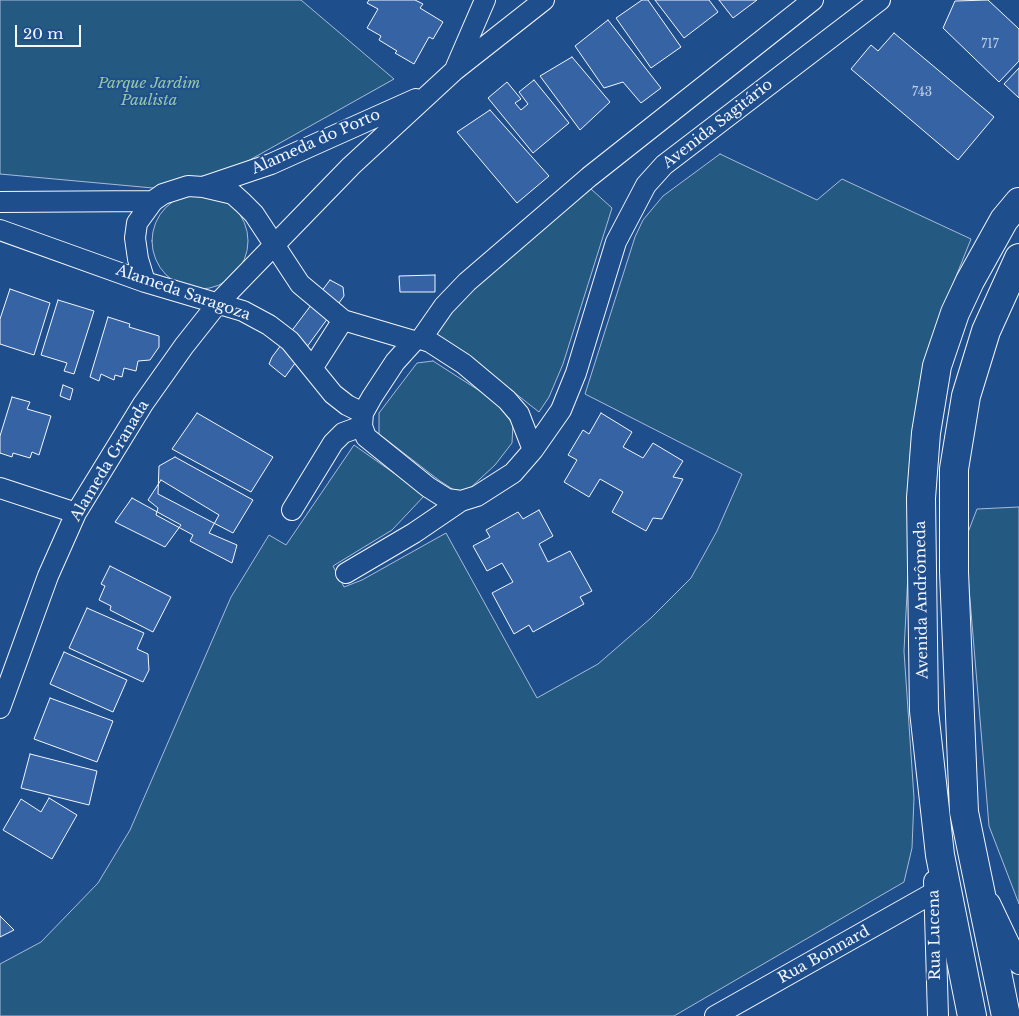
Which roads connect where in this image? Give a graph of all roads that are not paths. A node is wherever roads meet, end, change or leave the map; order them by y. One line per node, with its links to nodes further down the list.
1 (485, 0): 5 (street)
2 (544, 0): 5 (street, Alameda do Porto)
3 (813, 0): 18 (street)
4 (880, 0): 21 (street, Avenida Sagitário)
5 (455, 70): 6 (street, Alameda do Porto)
6 (427, 94): 7 (street, Alameda do Porto); 13 (street, Alameda do Porto)
7 (203, 187): 8 (street); 13 (street)
8 (153, 201): 10 (street); 15 (street)
9 (0, 202): 10 (street)
10 (25, 202): 12 (street)
11 (1019, 202): 28 (main road, Avenida Andrômeda)
12 (9, 233): 15 (street, Alameda Saragoza)
13 (273, 245): 16 (street, Alameda Granada); 17 (street)
14 (1019, 258): 29 (main road)
15 (145, 282): 16 (street, Alameda Saragoza)
16 (218, 303): 19 (street, Alameda Saragoza); 25 (street, Alameda Granada)
17 (343, 320): 18 (street); 19 (street)
18 (417, 340): 20 (street); 21 (street)
19 (313, 367): 20 (street, Alameda Saragoza)
20 (363, 420): 23 (street); 24 (street)
21 (534, 450): 23 (street)
22 (0, 488): 25 (street)
23 (461, 501): 26 (street)
24 (292, 510)
25 (76, 513): 27 (street, Alameda Granada)
26 (346, 573)
27 (0, 708)
28 (940, 855): 30 (street, Rua Lucena); 34 (main road, Avenida Andrômeda)
29 (979, 880): 31 (street); 35 (main road)
30 (933, 893): 32 (street, Rua Bonnard); 33 (street, Rua Lucena)
31 (1019, 964)
32 (715, 1016)
33 (938, 1016)
34 (972, 1016)
35 (1006, 1016)

